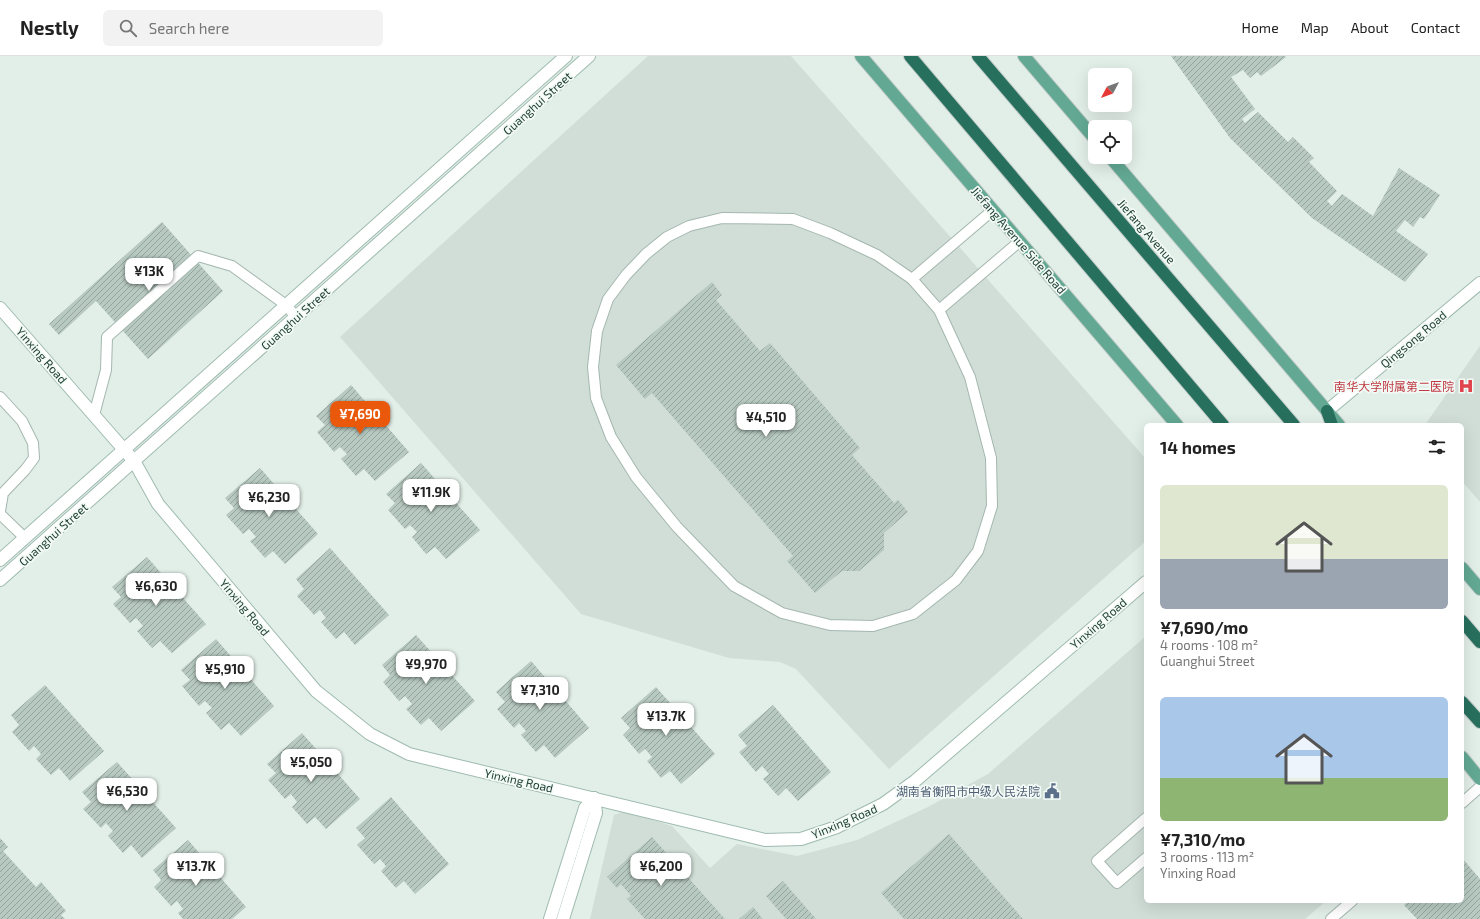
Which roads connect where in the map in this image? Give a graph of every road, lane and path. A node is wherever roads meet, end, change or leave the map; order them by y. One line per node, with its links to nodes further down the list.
1 (566, 56): 13 (street, Guanghui Street)
2 (589, 56): 16 (street, Guanghui Street)
3 (861, 56): 9 (main road, Jiefang Avenue Side Road)
4 (910, 56): 21 (highway)
5 (978, 56): 22 (highway, Jiefang Avenue)
6 (1024, 56): 7 (main road)
7 (1088, 131)
8 (1116, 164): 18 (main road)
9 (993, 210): 10 (main road, Jiefang Avenue Side Road); 11 (lane)
10 (1020, 241): 15 (lane); 20 (main road, Jiefang Avenue Side Road)
11 (912, 279): 15 (lane); 15 (lane)
12 (1480, 283): 18 (street, Qingsong Road)
13 (286, 306): 16 (lane); 19 (lane); 25 (street, Guanghui Street)
14 (0, 308): 19 (street, Yinxing Road)
15 (939, 310)
16 (296, 317): 26 (street, Guanghui Street)
17 (0, 397): 27 (lane)
18 (1327, 411): 23 (highway); 24 (main road)
19 (94, 415): 25 (street, Yinxing Road)
20 (1175, 423)
21 (1221, 423)
22 (1292, 423)
23 (1331, 423)
24 (1338, 423)
25 (124, 450): 26 (street, Yinxing Road); 29 (street, Guanghui Street)
26 (134, 461): 32 (street, Guanghui Street); 42 (street, Yinxing Road)
27 (0, 511)
28 (0, 514): 29 (lane)
29 (25, 538): 30 (street, Guanghui Street)
30 (0, 560)
31 (1464, 570): 34 (main road)
32 (0, 580)
33 (1144, 584): 42 (street, Yinxing Road)
34 (1480, 589)
35 (1464, 623): 36 (highway)
36 (1480, 642)
37 (1464, 704): 38 (highway)
38 (1480, 722)
39 (1464, 759): 40 (main road)
40 (1480, 778)
41 (1480, 787): 43 (lane)
42 (594, 798): 47 (street); 48 (street)
43 (1464, 801)
44 (1144, 820): 45 (lane)
45 (1144, 860)
46 (1350, 903): 49 (lane)
47 (550, 919)
48 (563, 919)
49 (1331, 919)

